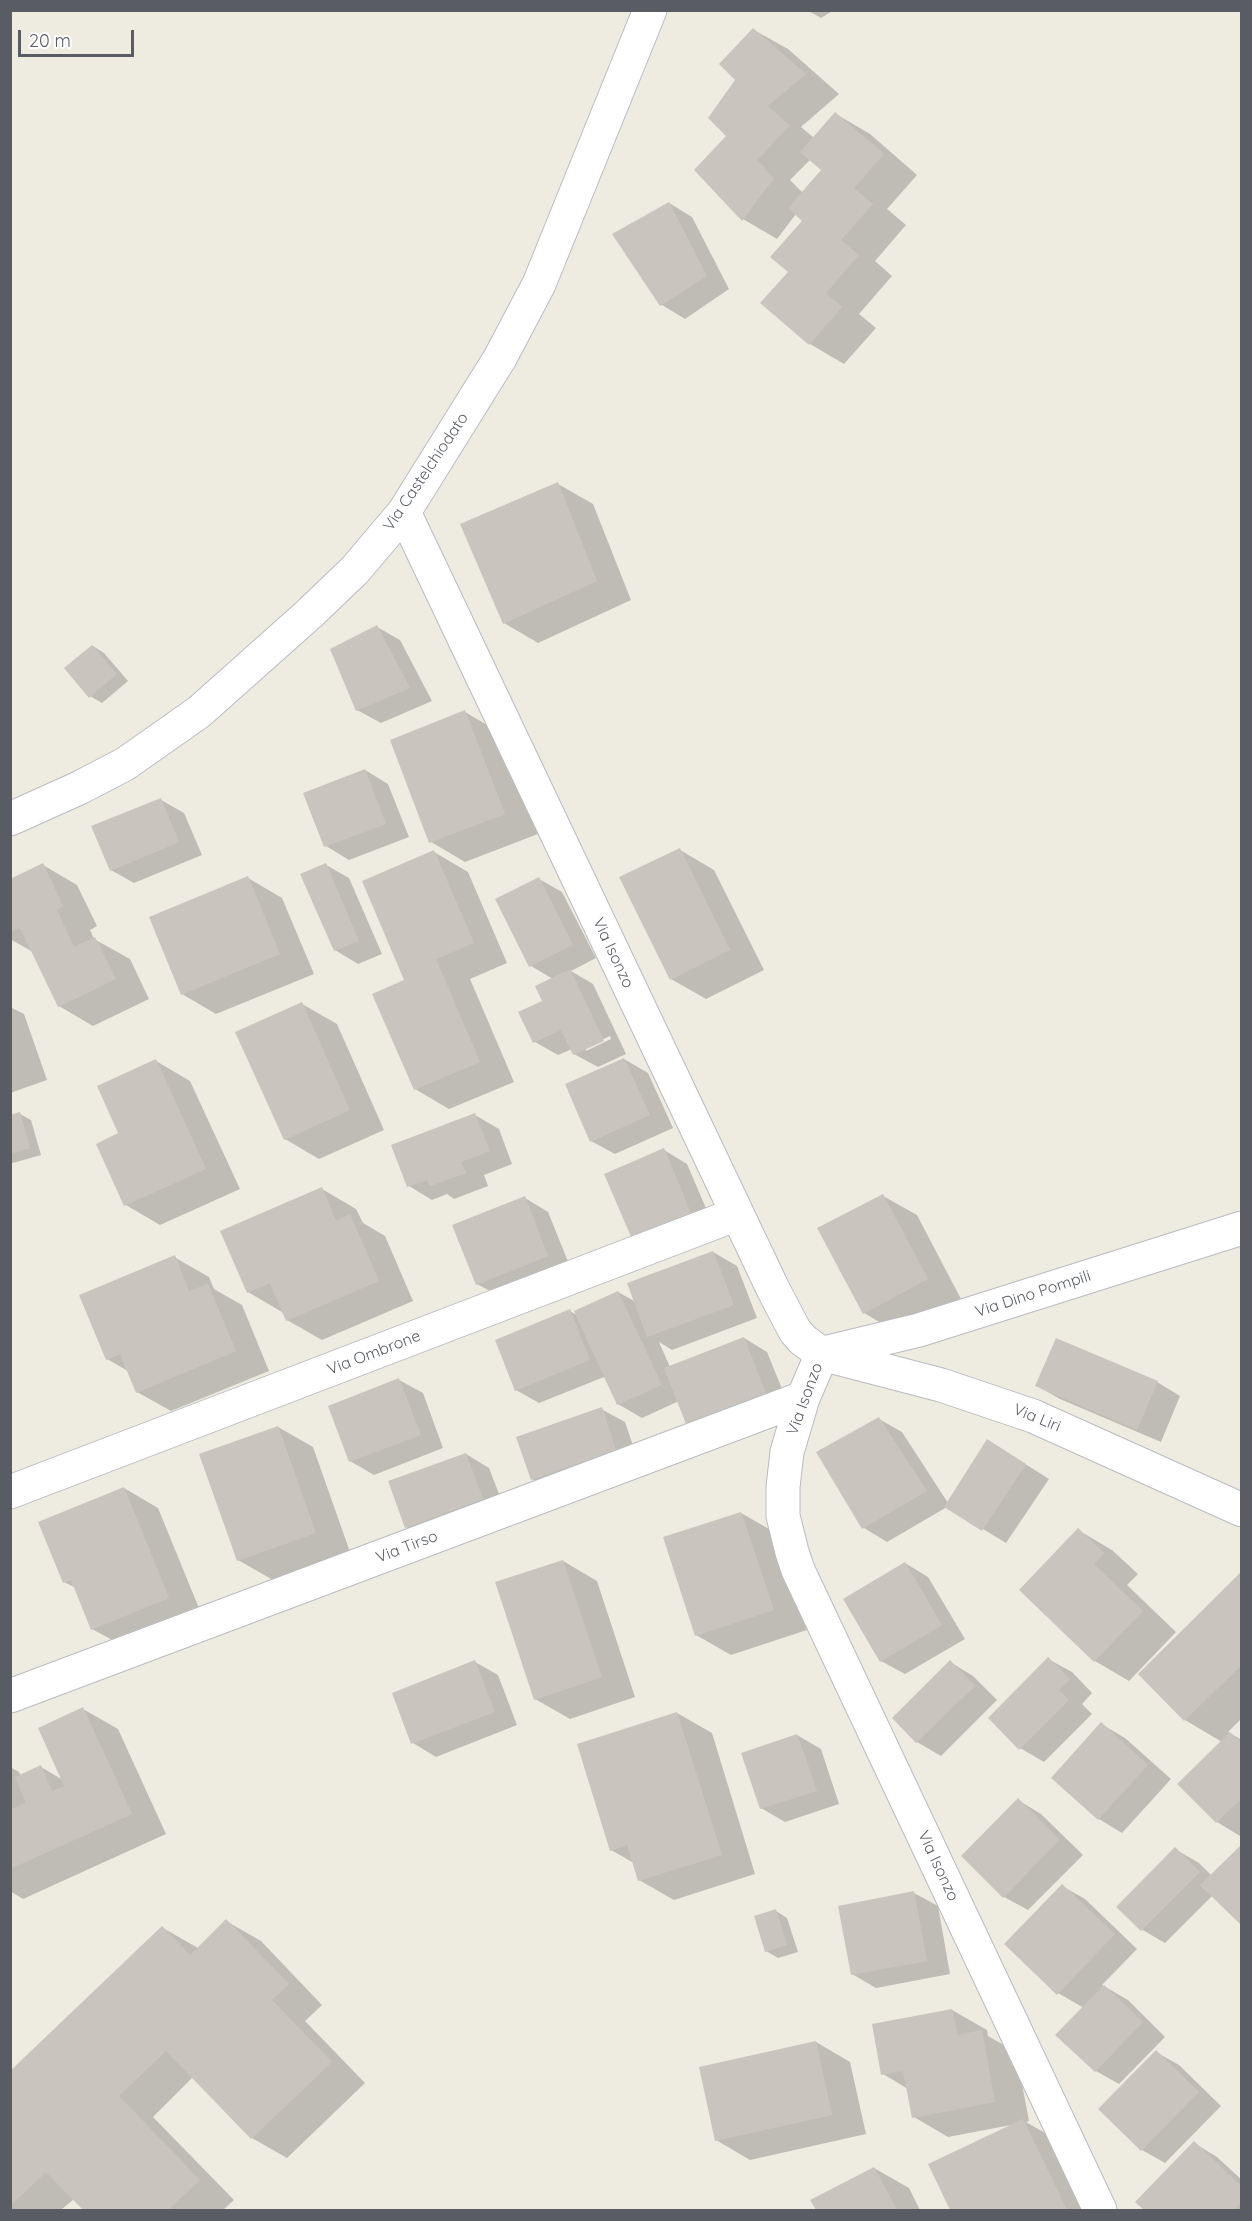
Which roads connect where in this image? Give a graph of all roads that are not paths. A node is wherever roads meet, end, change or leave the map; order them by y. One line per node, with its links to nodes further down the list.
1 (650, 10): 2 (street, Via Castelchiodato)
2 (404, 512): 3 (street, Via Castelchiodato); 4 (street, Via Isonzo)
3 (10, 819)
4 (737, 1214): 6 (street, Via Isonzo); 8 (street, Via Ombrone)
5 (1242, 1228): 6 (street, Via Dino Pompili)
6 (822, 1354): 7 (street, Via Isonzo); 9 (street, Via Liri)
7 (803, 1398): 10 (street, Via Tirso); 11 (street, Via Isonzo)
8 (10, 1492)
9 (1242, 1510)
10 (10, 1696)
11 (1100, 2211)

